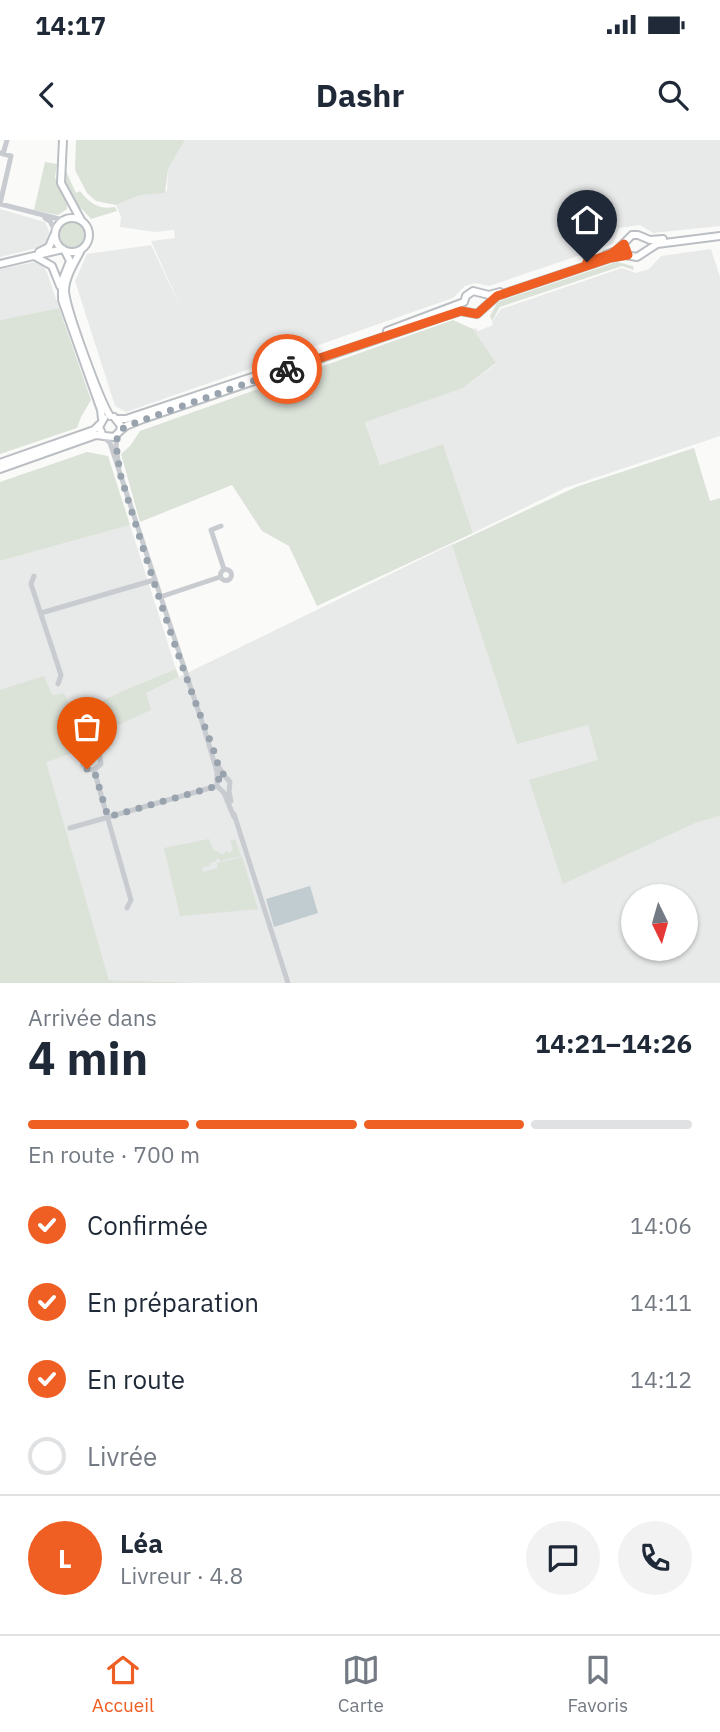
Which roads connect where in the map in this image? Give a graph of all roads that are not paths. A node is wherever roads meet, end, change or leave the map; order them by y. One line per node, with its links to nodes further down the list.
1 (7, 140): 3 (street)
2 (63, 140): 4 (main road)
3 (2, 154): 5 (street)
4 (69, 198): 7 (main road); 8 (main road)
5 (0, 204): 6 (street)
6 (40, 215): 7 (street); 9 (street)
7 (64, 219): 8 (main road); 9 (main road)
8 (81, 220): 15 (main road)
9 (55, 233): 14 (main road); 18 (main road)
10 (720, 234): 11 (main road); 13 (main road)
11 (643, 238): 12 (main road); 13 (main road)
12 (624, 244): 16 (main road); 20 (main road)
13 (646, 249): 16 (main road)
14 (64, 250): 15 (main road); 17 (main road); 19 (main road)
15 (80, 250): 24 (main road)
16 (628, 255): 22 (main road)
17 (36, 257): 18 (main road); 19 (main road)
18 (0, 263)
19 (60, 288): 25 (main road)
20 (483, 294): 21 (main road); 22 (main road)
21 (464, 302): 23 (main road); 24 (main road)
22 (486, 305): 23 (main road)
23 (468, 312): 26 (main road)
24 (114, 418): 25 (main road); 26 (main road)
25 (101, 422): 27 (main road); 28 (main road)
26 (118, 433): 27 (main road); 30 (street)
27 (103, 436): 29 (main road); 30 (street)
28 (0, 463)
29 (0, 469)
30 (119, 470): 35 (street)
31 (221, 526): 32 (street)
32 (225, 569): 34 (street); 34 (street)
33 (34, 576): 37 (street)
34 (220, 577): 36 (street)
35 (154, 580): 36 (street); 37 (street)
36 (160, 597): 39 (street)
37 (41, 613): 38 (street)
38 (58, 684)
39 (205, 732): 41 (street); 42 (street)
40 (94, 770): 40 (street); 44 (street)
41 (226, 777): 42 (street); 43 (street)
42 (219, 785): 43 (street); 44 (street); 45 (street)
43 (229, 788): 45 (street)
44 (108, 817): 46 (street); 47 (street)
45 (234, 817): 48 (street)
46 (71, 828)
47 (127, 908)
48 (288, 983)

